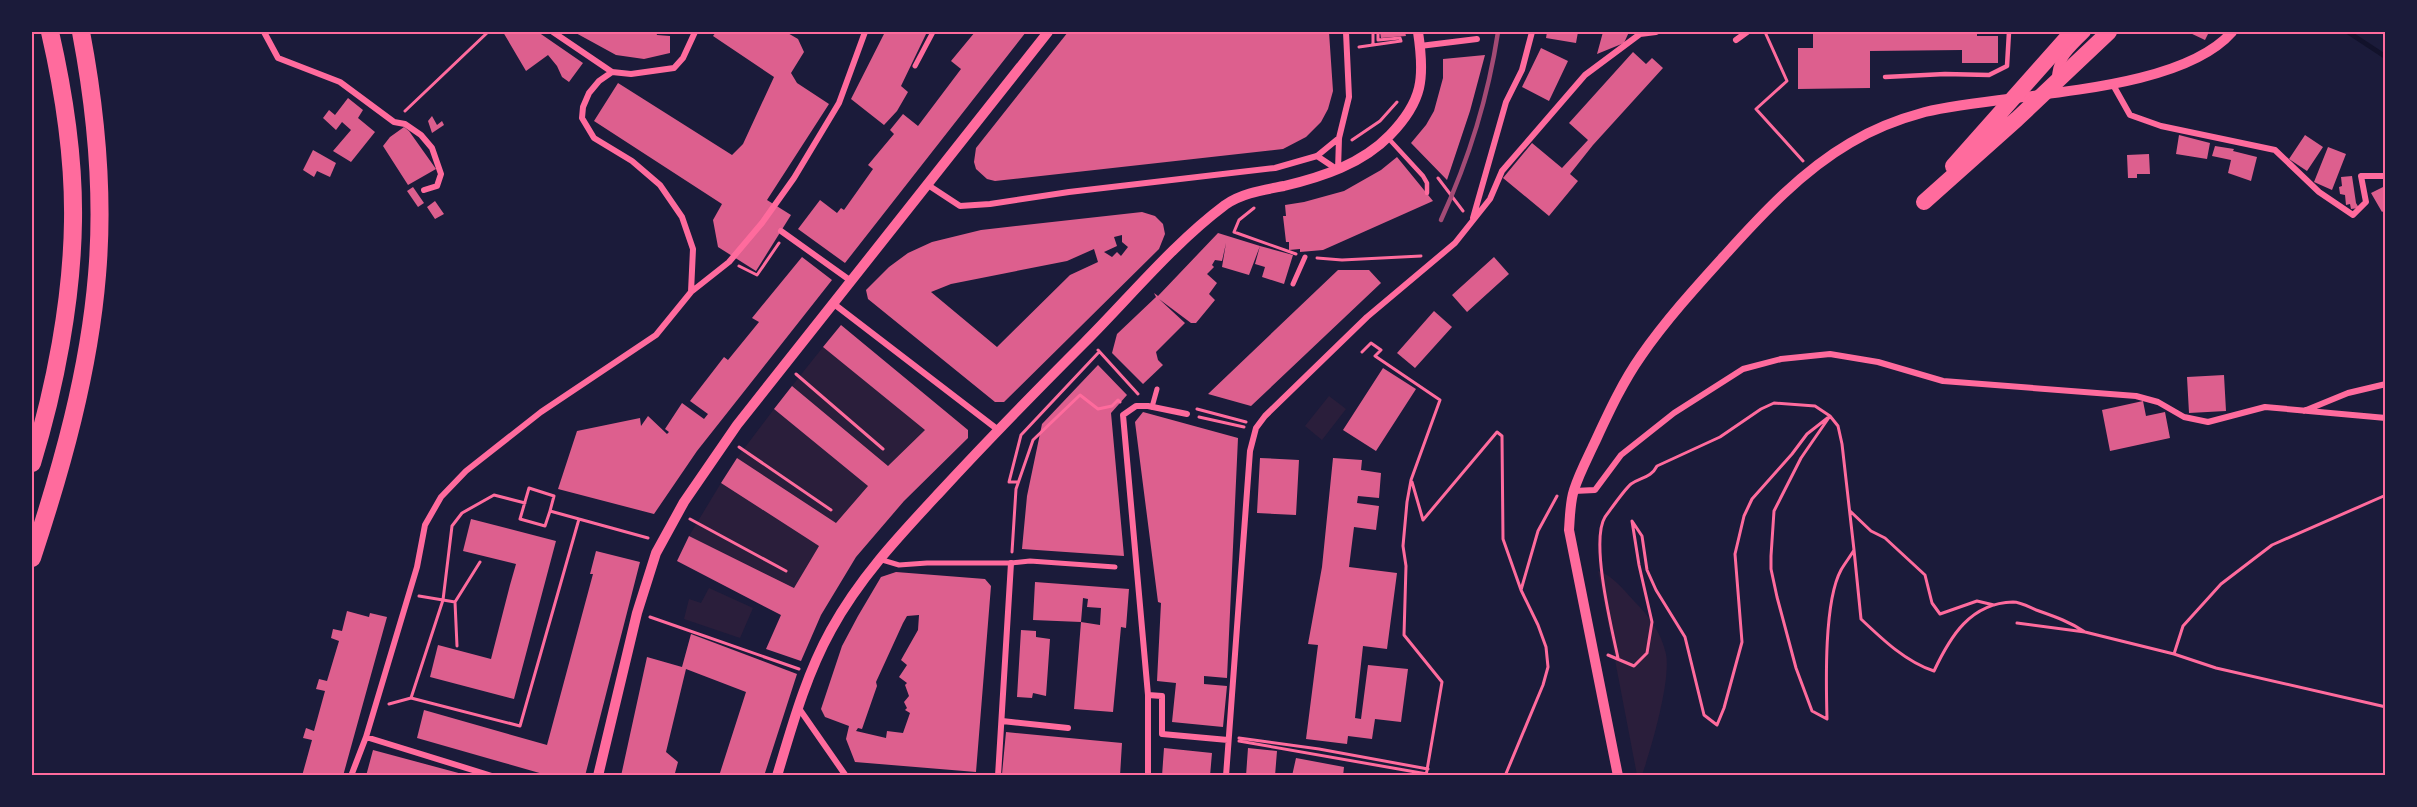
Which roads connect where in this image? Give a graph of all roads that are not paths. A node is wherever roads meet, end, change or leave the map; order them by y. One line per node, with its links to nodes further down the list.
1 (50, 32): 49 (highway)
2 (81, 32): 51 (highway)
3 (264, 32): 33 (street)
4 (553, 32): 23 (street)
5 (695, 32): 23 (street)
6 (865, 32): 40 (street)
7 (933, 32): 22 (street)
8 (1048, 32): 32 (street)
9 (1346, 32): 27 (street)
10 (1418, 32): 21 (street)
11 (1532, 32): 35 (street)
12 (1656, 32): 35 (street)
13 (1747, 32): 20 (street)
14 (2009, 32): 24 (lane)
15 (2072, 32): 25 (highway)
16 (2086, 32): 25 (street)
17 (2109, 32): 25 (highway)
18 (2232, 32): 26 (street)
19 (1477, 39): 21 (street)
20 (1736, 40)
21 (1420, 46): 28 (street)
22 (915, 66)
23 (612, 72): 40 (street)
24 (1885, 77)
25 (2057, 81)
26 (2112, 83): 31 (street); 50 (street)
27 (1339, 138): 29 (street); 30 (street)
28 (1388, 138): 30 (street); 34 (lane)
29 (1317, 156): 30 (street); 32 (street)
30 (1338, 170): 48 (street)
31 (2385, 176)
32 (928, 185): 38 (street)
33 (424, 190)
34 (1427, 193)
35 (1472, 222): 60 (street)
36 (781, 231): 38 (street)
37 (1305, 257): 39 (street)
38 (852, 282): 41 (street)
39 (1293, 284)
40 (691, 292): 59 (street)
41 (834, 304): 48 (street); 63 (street)
42 (2385, 384): 46 (street)
43 (1157, 389): 44 (street)
44 (1152, 407): 45 (street); 55 (street)
45 (1188, 411)
46 (2304, 412): 47 (street); 50 (street)
47 (2385, 418)
48 (997, 429): 52 (street)
49 (32, 463)
50 (1574, 491): 69 (street)
51 (32, 558)
52 (879, 559): 53 (street); 56 (street)
53 (1011, 563): 54 (street); 57 (street)
54 (1115, 567)
55 (1148, 695): 60 (street); 67 (street)
56 (798, 707): 64 (street); 65 (street)
57 (1002, 721): 58 (street); 66 (street)
58 (1068, 728)
59 (366, 737): 61 (street); 62 (street)
60 (1228, 738): 68 (street)
61 (351, 776)
62 (492, 776)
63 (598, 776)
64 (777, 776)
65 (846, 776)
66 (998, 776)
67 (1148, 776)
68 (1226, 776)
69 (1618, 776)

